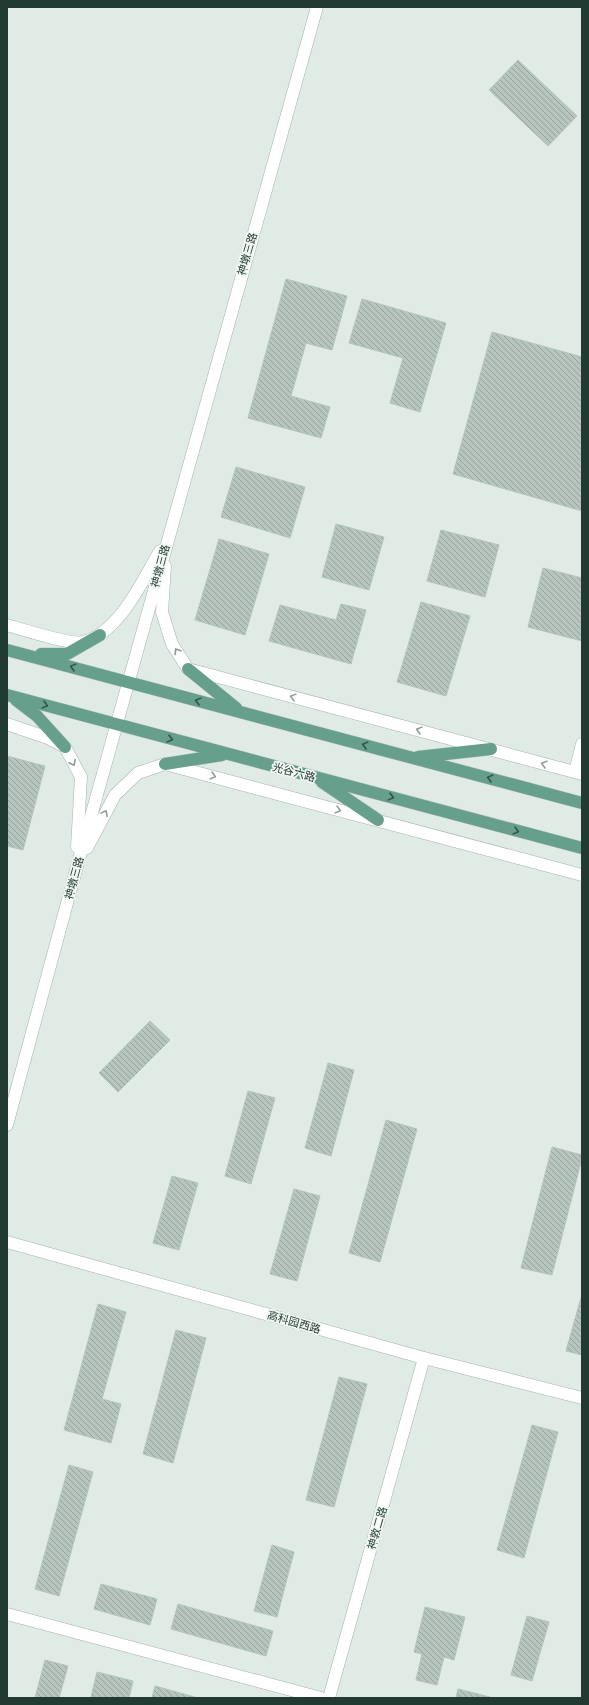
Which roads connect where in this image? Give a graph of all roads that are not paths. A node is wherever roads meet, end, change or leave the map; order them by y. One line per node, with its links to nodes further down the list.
1 (317, 7): 2 (street, 神墩三路)
2 (167, 538): 4 (street); 7 (street, one-way to 2); 8 (street, 神墩三路)
3 (7, 625): 4 (street)
4 (100, 634): 6 (main road)
5 (7, 650): 6 (main road)
6 (25, 654): 8 (main road, one-way to 6)
7 (188, 669): 10 (main road); 15 (street, one-way to 7)
8 (129, 683): 10 (main road, one-way to 8); 12 (street, 神墩三路)
9 (8, 695): 12 (main road, 光谷六路, one-way to 12); 14 (main road)
10 (242, 712): 17 (main road, one-way to 10)
11 (7, 724): 14 (street)
12 (116, 724): 16 (main road, 光谷六路, one-way to 16); 24 (street, 神墩三路)
13 (582, 744): 19 (street)
14 (65, 747): 24 (street, one-way to 24)
15 (490, 749): 17 (main road); 19 (street, one-way to 15)
16 (229, 754): 18 (main road); 20 (main road, 光谷六路)
17 (411, 758): 21 (main road, one-way to 17)
18 (166, 764): 22 (street, one-way to 22); 24 (street, one-way to 18)
19 (578, 773)
20 (314, 777): 22 (main road); 23 (main road, 光谷六路, one-way to 23)
21 (582, 803)
22 (378, 820): 25 (street)
23 (582, 848)
24 (76, 870): 26 (street, 神墩三路)
25 (582, 875)
26 (7, 1125)
27 (7, 1242): 28 (street, 高科园西路)
28 (424, 1358): 29 (street, 高科园西路); 32 (street, 神敦二路)
29 (582, 1398)
30 (7, 1614): 31 (street)
31 (321, 1698)
32 (329, 1698)

